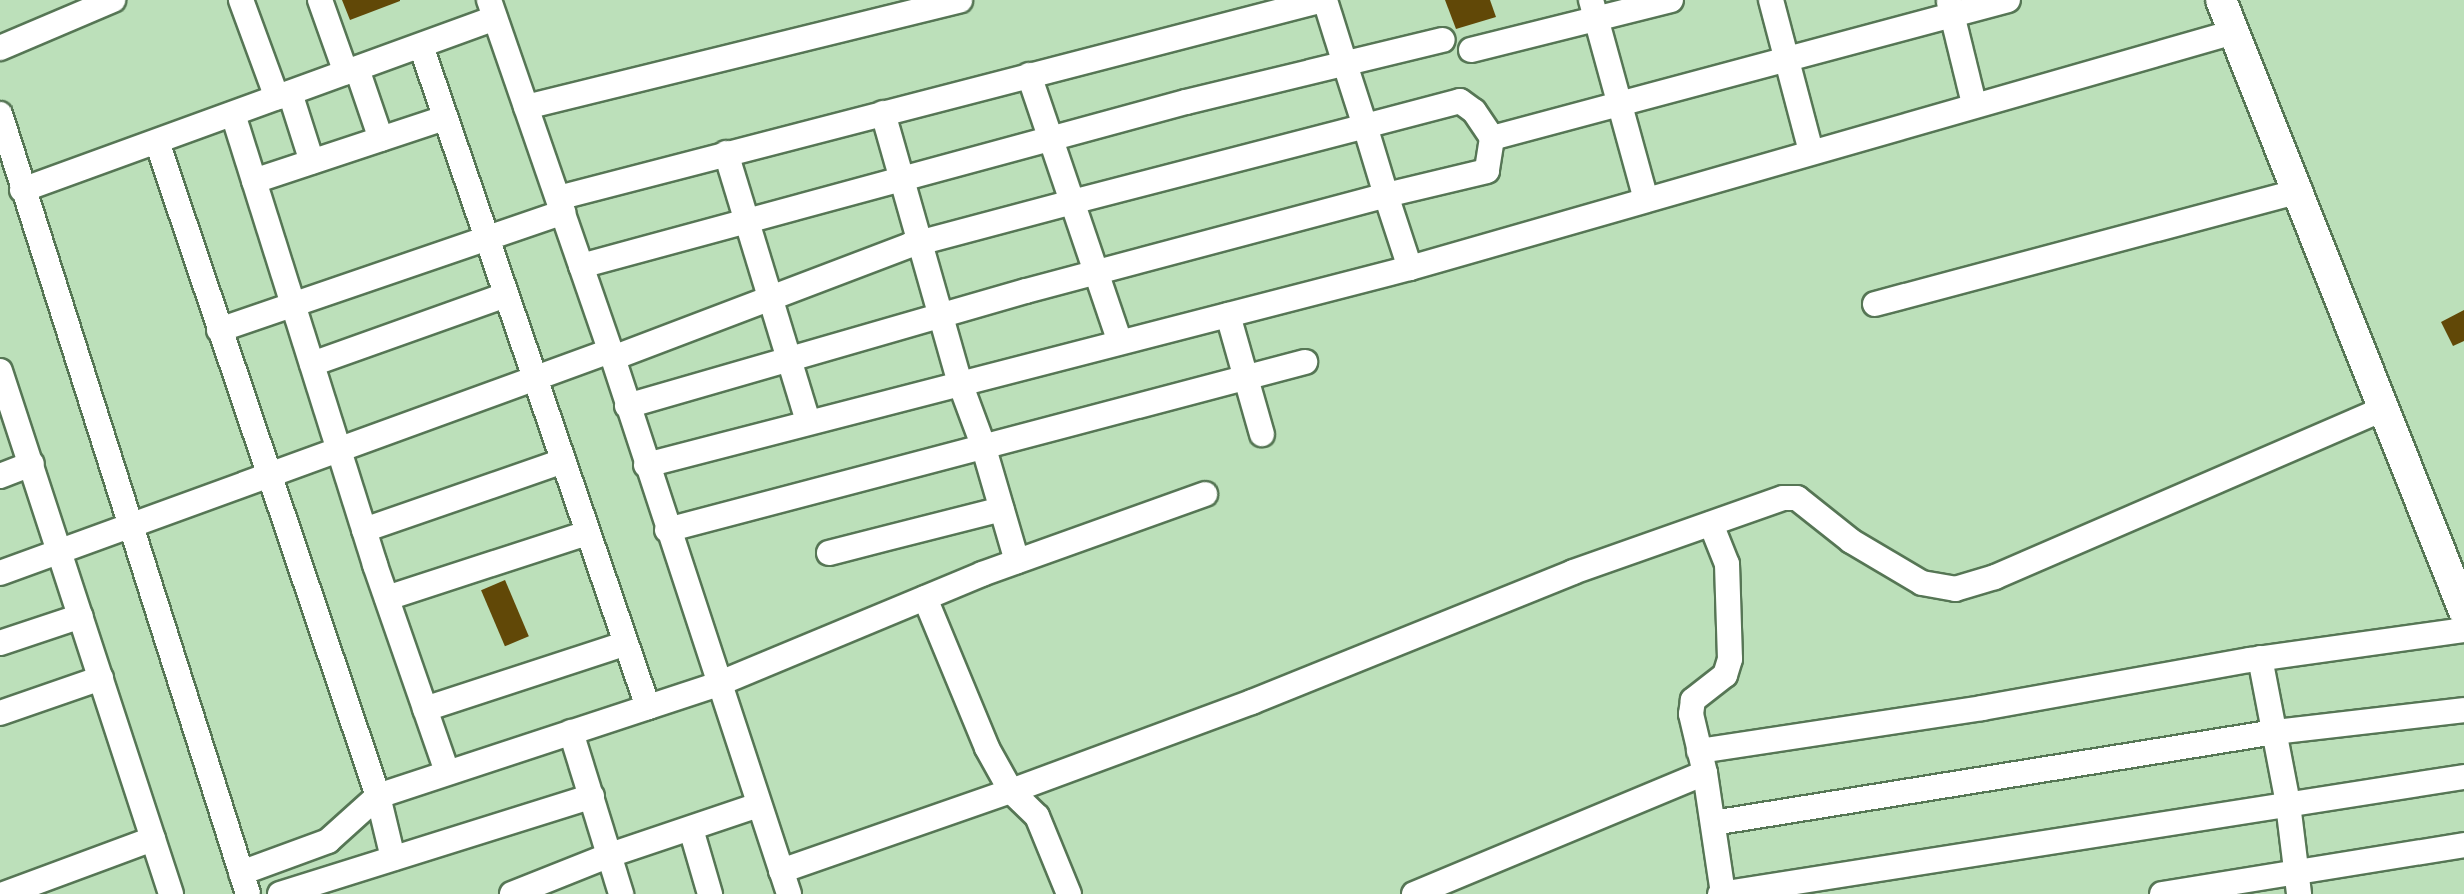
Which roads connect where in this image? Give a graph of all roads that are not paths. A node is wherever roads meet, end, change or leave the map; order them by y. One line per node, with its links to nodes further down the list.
1 (113, 0): 17 (street)
2 (241, 0): 23 (street)
3 (320, 0): 21 (street)
4 (960, 0): 11 (street)
5 (1324, 0): 20 (street); 22 (street)
6 (1671, 0): 13 (street)
7 (1771, 0): 19 (street)
8 (2008, 0): 10 (street)
9 (2221, 0): 14 (main road)
10 (1950, 7): 19 (street); 25 (street)
11 (890, 8): 26 (street)
12 (492, 9): 16 (street); 26 (street)
13 (1594, 10): 18 (street); 24 (street)
14 (2234, 32): 25 (street); 42 (main road)
15 (1443, 40): 20 (street)
16 (421, 46): 21 (street); 30 (street)
17 (0, 48)
18 (1471, 50)
19 (1787, 59): 24 (street); 36 (street)
20 (1345, 64): 31 (street); 34 (street)
21 (352, 71): 23 (street); 33 (street)
22 (1029, 75): 27 (street); 34 (street)
23 (284, 96): 29 (street); 38 (street)
24 (1620, 104): 32 (street); 44 (street)
25 (1974, 104): 36 (street)
26 (526, 107): 46 (street)
27 (883, 113): 37 (street); 39 (street)
28 (0, 114): 41 (street)
29 (233, 114): 35 (street); 40 (street)
30 (445, 118): 33 (street); 48 (street)
31 (1365, 126): 32 (street); 43 (street); 45 (street)
32 (1492, 138): 43 (street)
33 (381, 139): 38 (street)
34 (1051, 139): 39 (street); 45 (street)
35 (157, 142): 41 (street); 59 (street)
36 (1811, 151): 44 (street)
37 (726, 153): 46 (street); 47 (street)
38 (312, 162): 40 (street)
39 (903, 179): 47 (street); 49 (street)
40 (254, 181): 55 (street)
41 (22, 190): 84 (street)
42 (2300, 191): 56 (street); 71 (main road)
43 (1386, 195): 51 (street); 52 (street)
44 (1646, 199): 51 (street)
45 (1072, 202): 49 (street); 52 (street)
46 (560, 205): 48 (street); 50 (street)
47 (746, 221): 50 (street); 54 (street)
48 (487, 238): 53 (street); 55 (street)
49 (922, 242): 54 (street); 58 (street)
50 (581, 266): 61 (street)
51 (1410, 268): 57 (street)
52 (1096, 273): 58 (street); 60 (street)
53 (506, 295): 64 (street); 67 (street)
54 (768, 297): 61 (street); 62 (street)
55 (293, 304): 59 (street); 64 (street)
56 (1875, 304)
57 (1228, 315): 60 (street); 66 (street)
58 (942, 316): 62 (street); 68 (street)
59 (219, 330): 80 (street)
60 (1120, 342): 68 (street)
61 (611, 354): 67 (street); 70 (street)
62 (788, 360): 70 (street); 72 (street)
63 (1305, 362): 66 (street)
64 (312, 364): 75 (street)
65 (0, 371): 69 (street)
66 (1246, 377): 73 (street); 74 (street)
67 (535, 378): 75 (street); 76 (street)
68 (960, 383): 72 (street); 74 (street)
69 (5, 405): 77 (street)
70 (627, 406): 78 (street)
71 (2384, 409): 83 (street); 94 (main road)
72 (808, 422): 78 (street)
73 (1262, 434)
74 (983, 445): 82 (street); 86 (street)
75 (340, 450): 80 (street); 85 (street)
76 (563, 461): 85 (street); 87 (street)
77 (32, 464): 79 (street); 88 (street)
78 (646, 465): 86 (street)
79 (0, 476)
80 (269, 476): 84 (street); 112 (street)
81 (1205, 494): 90 (street)
82 (1001, 509): 89 (street); 90 (street)
83 (1711, 524): 108 (street); 111 (street)
84 (130, 528): 88 (street); 124 (street)
85 (364, 530): 92 (street)
86 (667, 530): 101 (street)
87 (587, 533): 92 (street); 98 (street)
88 (61, 553): 91 (street); 95 (street)
89 (829, 553)
90 (1017, 561): 93 (street)
91 (0, 573)
92 (387, 598): 103 (street)
93 (925, 598): 101 (street); 111 (street)
94 (2464, 611)
95 (81, 616): 97 (street); 100 (street)
96 (2464, 630): 99 (street)
97 (0, 643)
98 (624, 644): 102 (street); 103 (street)
99 (2260, 658): 107 (street); 108 (street)
100 (101, 678): 105 (street); 118 (street)
101 (718, 684): 102 (street); 115 (street)
102 (648, 707): 106 (street)
103 (425, 709): 109 (street)
104 (2464, 710): 107 (street)
105 (0, 713)
106 (571, 732): 109 (street); 113 (street)
107 (2275, 732): 114 (street); 116 (street)
108 (1702, 762): 116 (street); 133 (street)
109 (447, 772): 112 (street)
110 (2464, 777): 114 (street)
111 (1011, 791): 122 (street); 132 (street)
112 (378, 796): 121 (street); 124 (street)
113 (592, 796): 120 (street); 121 (street)
114 (2288, 804): 123 (street); 134 (street)
115 (759, 805): 117 (street); 122 (street)
116 (1713, 823): 134 (street)
117 (691, 829): 120 (street); 131 (street)
118 (153, 839): 127 (street); 128 (street)
119 (2464, 845): 123 (street)
120 (610, 855): 125 (street); 130 (street)
121 (393, 858): 129 (street)
122 (785, 882)
123 (2297, 883): 135 (street)
124 (245, 884)
125 (554, 886): 126 (street)
126 (516, 893)
127 (4, 894)
128 (171, 894)
129 (280, 894)
130 (621, 894)
131 (710, 894)
132 (1069, 894)
133 (1414, 894)
134 (1722, 894)
135 (2162, 894)

